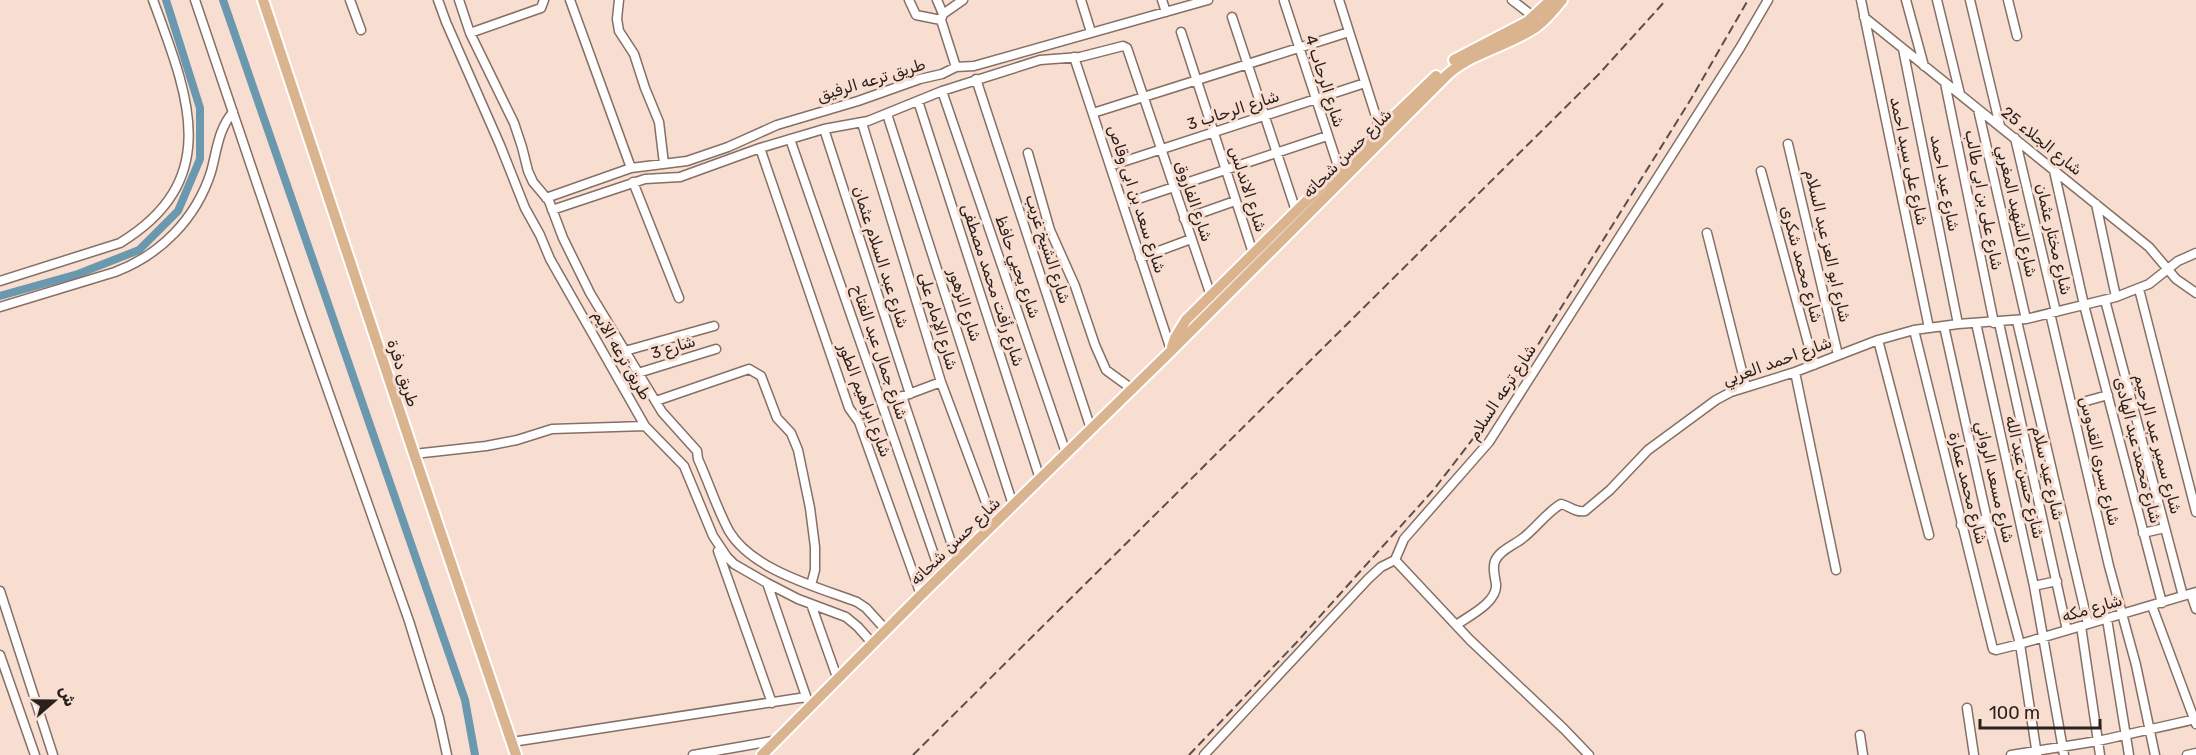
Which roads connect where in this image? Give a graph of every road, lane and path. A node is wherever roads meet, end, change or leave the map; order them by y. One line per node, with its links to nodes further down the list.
1 (153, 0): 94 (street)
2 (195, 0): 55 (street)
3 (263, 0): 133 (main road, طريق دفرة)
4 (350, 0): 32 (street)
5 (438, 0): 130 (street, طريق ترعه الآيم)
6 (459, 0): 36 (street, طريق ترعه الآيم)
7 (544, 0): 36 (street)
8 (570, 0): 74 (street)
9 (619, 0): 72 (street)
10 (909, 0): 28 (street)
11 (938, 0): 28 (street)
12 (963, 0): 28 (street)
13 (1081, 0): 33 (street)
14 (1162, 0): 27 (street)
15 (1208, 0): 27 (street, طريق ترعه الرفيق)
16 (1339, 0): 35 (street)
17 (1512, 0): 31 (street)
18 (1551, 0): 31 (main road, شارع حسن شحاته)
19 (1562, 0): 31 (main road, شارع حسن شحاته)
20 (1768, 0): 145 (street, شارع ترعه السلام)
21 (1861, 0): 30 (street, شارع على سيد احمد)
22 (1906, 0): 43 (street)
23 (1937, 0): 50 (street)
24 (1970, 0): 60 (street)
25 (2008, 0): 37 (street)
26 (1284, 2): 39 (street, شارع الرحاب 4)
27 (1166, 12): 33 (street, طريق ترعه الرفيق)
28 (942, 17): 44 (street)
29 (1232, 17): 42 (street)
30 (1864, 17): 40 (street, شارع الجلاء 25); 112 (street, شارع على سيد احمد)
31 (1538, 20): 62 (main road, شارع حسن شحاته); 117 (main road, شارع حسن شحاته)
32 (361, 30)
33 (1091, 32): 44 (street, طريق ترعه الرفيق)
34 (1181, 32): 46 (street, شارع الاندلس)
35 (1349, 32): 39 (street); 47 (street)
36 (470, 33): 81 (street, طريق ترعه الآيم)
37 (2017, 36)
38 (1127, 48): 41 (street, طريق ترعه الرفيق); 51 (street, شارع الفاروق)
39 (1299, 48): 42 (street); 52 (street, شارع الرحاب 4)
40 (1902, 48): 43 (street, شارع الجلاء 25); 109 (street, شارع عيد احمد)
41 (1074, 57): 45 (street, طريق ترعه الرفيق); 56 (street, شارع سعد بن ابى وقاص)
42 (1248, 64): 46 (street); 58 (street)
43 (1924, 66): 48 (street, شارع الجلاء 25)
44 (957, 67): 72 (street, طريق ترعه الرفيق)
45 (976, 80): 49 (street, طريق ترعه الرفيق); 131 (street, شارع الشيخ غريب)
46 (1197, 80): 51 (street); 63 (street, شارع الاندلس)
47 (1365, 83): 52 (street, شارع الرحاب 3); 62 (street)
48 (1945, 83): 50 (street, شارع الجلاء 25); 108 (street, شارع على بن ابى طالب)
49 (942, 91): 53 (street, طريق ترعه الرفيق); 132 (street, شارع يحيي حافظ)
50 (1960, 94): 54 (street, شارع الجلاء 25)
51 (1143, 97): 56 (street); 69 (street, شارع الفاروق)
52 (1315, 99): 58 (street, شارع الرحاب 3); 64 (street, شارع الرحاب 4)
53 (918, 101): 57 (street, طريق ترعه الرفيق); 134 (street, شارع رأفت محمد مصطفى)
54 (1978, 109): 60 (street, شارع الجلاء 25); 106 (street, شارع الشهيد المغربي)
55 (233, 112): 104 (street); 187 (street)
56 (1093, 113): 73 (street, شارع سعد بن ابى وقاص)
57 (887, 114): 59 (street, طريق ترعه الرفيق); 135 (street, شارع الزهور)
58 (1265, 116): 63 (street, شارع الرحاب 3); 70 (street)
59 (862, 123): 61 (street, طريق ترعه الرفيق); 122 (street, شارع الإمام على)
60 (2000, 126): 65 (street, شارع الجلاء 25)
61 (824, 129): 66 (street, طريق ترعه الرفيق); 125 (street, شارع عبد السلام عثمان)
62 (1380, 129): 75 (main road, شارع حسن شحاته)
63 (1213, 132): 69 (street, شارع الرحاب 3); 76 (street, شارع الاندلس)
64 (1327, 136): 70 (street); 75 (street, شارع الرحاب 4)
65 (2015, 138): 78 (street, شارع الجلاء 25); 105 (street, شارع مختار عثمان)
66 (790, 139): 68 (street, طريق ترعه الرفيق); 128 (street, شارع جمال عبد الفتاح)
67 (1788, 144): 118 (street, شارع ابو العز عبد السلام)
68 (760, 148): 79 (street, طريق ترعه الرفيق); 154 (street, شارع ابراهيم الطور)
69 (1161, 149): 73 (street, شارع الرحاب 3); 80 (street, شارع الفاروق)
70 (1277, 152): 76 (street); 86 (street)
71 (1028, 153): 124 (street)
72 (664, 164): 74 (street, طريق ترعه الرفيق)
73 (1110, 166): 83 (street, شارع سعد بن ابى وقاص)
74 (631, 168): 81 (street, طريق ترعه الرفيق)
75 (1339, 169): 86 (main road, شارع حسن شحاته)
76 (1225, 170): 80 (street); 82 (street, شارع الاندلس)
77 (1761, 171): 119 (street, شارع محمد شكرى)
78 (2054, 171): 84 (street, شارع الجلاء 25); 103 (street, شارع محمد عبد الهادى)
79 (633, 182): 85 (street, طريق ترعه الرفيق); 101 (street)
80 (1174, 187): 83 (street); 87 (street, شارع الفاروق)
81 (546, 198): 85 (street, طريق ترعه الآيم)
82 (1235, 201): 87 (street); 91 (street, شارع الاندلس)
83 (1123, 204): 92 (street, شارع سعد بن ابى وقاص)
84 (2096, 204): 93 (street, شارع الجلاء 25); 100 (street)
85 (552, 210): 116 (street, طريق ترعه الآيم)
86 (1296, 211): 91 (main road, شارع حسن شحاته)
87 (1184, 219): 89 (street, شارع الفاروق)
88 (1707, 233): 123 (street)
89 (1191, 239): 92 (street); 99 (street, شارع الفاروق)
90 (2196, 253): 93 (street, شارع احمد العربي)
91 (1253, 254): 99 (main road, شارع حسن شحاته)
92 (1140, 258): 117 (street, شارع سعد بن ابى وقاص)
93 (2168, 269): 96 (street, شارع الجلاء 25); 97 (street, شارع احمد العربي)
94 (0, 281)
95 (2196, 283): 96 (street)
96 (2184, 286): 98 (street, شارع الجلاء 25)
97 (2139, 289): 100 (street, شارع احمد العربي); 136 (street)
98 (2196, 293)
99 (1210, 296): 117 (main road, شارع حسن شحاته)
100 (2116, 297): 102 (street, شارع احمد العربي)
101 (679, 298)
102 (2105, 300): 103 (street, شارع احمد العربي); 140 (street, شارع سمير عبد الرحيم)
103 (2084, 305): 105 (street, شارع احمد العربي); 126 (street, شارع محمد عبد الهادى)
104 (0, 307)
105 (2053, 313): 106 (street, شارع احمد العربي); 129 (street, شارع يسرى القدوس)
106 (2021, 320): 108 (street, شارع احمد العربي); 162 (street, شارع الشهيد المغربي)
107 (1976, 323): 108 (street, شارع احمد العربي); 109 (street, شارع احمد العربي); 151 (street, شارع حسن عبد الله)
108 (1996, 323): 148 (street, شارع عيد سلام)
109 (1958, 324): 111 (street, شارع احمد العربي)
110 (714, 326): 116 (street)
111 (1944, 326): 112 (street, شارع احمد العربي); 137 (street, شارع مسعد الرواني)
112 (1929, 328): 113 (street, شارع احمد العربي)
113 (1914, 330): 114 (street, شارع احمد العربي); 139 (street, شارع محمد عمارة)
114 (1878, 340): 118 (street, شارع احمد العربي); 142 (street)
115 (716, 349): 121 (street, شارع 3)
116 (625, 351): 121 (street, طريق ترعه الآيم)
117 (1171, 351): 124 (main road, شارع حسن شحاته)
118 (1838, 355): 119 (street, شارع احمد العربي)
119 (1814, 365): 120 (street, شارع احمد العربي)
120 (1795, 372): 123 (street, شارع احمد العربي); 146 (street)
121 (638, 373): 127 (street, طريق ترعه الآيم)
122 (941, 382): 125 (street); 138 (street, شارع الإمام على)
123 (1746, 387): 161 (street, شارع احمد العربي)
124 (1132, 389): 131 (main road, شارع حسن شحاته)
125 (906, 395): 128 (street); 144 (street, شارع عبد السلام عثمان)
126 (2108, 395): 129 (street); 141 (street, شارع محمد عبد الهادى)
127 (656, 400): 150 (street, طريق ترعه الآيم); 150 (street)
128 (882, 404): 147 (street, شارع جمال عبد الفتاح)
129 (2072, 405): 159 (street, شارع يسرى القدوس)
130 (645, 426): 133 (street); 143 (street, طريق ترعه الآيم)
131 (1091, 429): 132 (main road, شارع حسن شحاته)
132 (1066, 453): 134 (main road, شارع حسن شحاته)
133 (414, 454): 180 (main road, طريق دفرة)
134 (1040, 479): 135 (main road, شارع حسن شحاته)
135 (1014, 505): 138 (main road, شارع حسن شحاته)
136 (2196, 512)
137 (1988, 519): 139 (street); 167 (street, شارع مسعد الرواني)
138 (994, 524): 144 (main road, شارع حسن شحاته)
139 (1962, 525): 168 (street, شارع محمد عمارة)
140 (2165, 528): 141 (street); 153 (street, شارع سمير عبد الرحيم)
141 (2144, 533): 155 (street, شارع محمد عبد الهادى)
142 (1929, 535)
143 (713, 536): 149 (street, طريق ترعه الآيم); 172 (street)
144 (957, 560): 147 (main road, شارع حسن شحاته)
145 (1395, 560): 161 (street); 191 (street, شارع ترعه السلام)
146 (1836, 570)
147 (941, 575): 154 (main road, شارع حسن شحاته)
148 (2057, 581): 151 (street); 164 (street, شارع عيد سلام)
149 (767, 583): 156 (street, طريق ترعه الآيم); 171 (street)
150 (811, 585): 163 (street, طريق ترعه الآيم)
151 (2034, 586): 165 (street, شارع حسن عبد الله)
152 (0, 591): 186 (street)
153 (2190, 594): 155 (street, شارع مكه); 158 (street, شارع سمير عبد الرحيم)
154 (921, 595): 163 (main road, شارع حسن شحاته)
155 (2162, 603): 157 (street, شارع مكه)
156 (811, 604): 166 (street, طريق ترعه الآيم); 170 (street)
157 (2152, 606): 159 (street, شارع مكه); 174 (street)
158 (2196, 609)
159 (2122, 614): 160 (street, شارع مكه); 175 (street, شارع يسرى القدوس)
160 (2107, 619): 162 (street, شارع مكه); 177 (street)
161 (1456, 625): 192 (street)
162 (2085, 625): 164 (street, شارع مكه); 179 (street, شارع الشهيد المغربي)
163 (886, 630): 166 (main road, شارع حسن شحاته)
164 (2067, 630): 165 (street, شارع مكه)
165 (2044, 637): 167 (street, شارع مكه); 181 (street, شارع حسن عبد الله)
166 (873, 644): 170 (main road, شارع حسن شحاته)
167 (2020, 644): 168 (street, شارع مكه); 182 (street, شارع مسعد الرواني)
168 (1996, 650)
169 (0, 655): 185 (street)
170 (838, 680): 171 (main road, شارع حسن شحاته)
171 (808, 702): 172 (street); 178 (main road, شارع حسن شحاته)
172 (772, 703): 180 (street)
173 (1967, 708): 194 (street)
174 (2195, 721): 175 (street)
175 (2150, 729): 177 (street); 197 (street, شارع يسرى القدوس)
176 (1860, 735): 193 (street)
177 (2126, 736): 179 (street); 196 (street)
178 (778, 740): 189 (street); 190 (main road, شارع حسن شحاته)
179 (2098, 741): 181 (street); 195 (street, شارع الشهيد المغربي)
180 (512, 742): 188 (main road, طريق دفرة)
181 (2064, 751): 182 (street)
182 (2037, 753): 184 (street)
183 (2196, 753): 198 (street)
184 (2011, 754)
185 (35, 755)
186 (52, 755)
187 (447, 755)
188 (516, 755)
189 (693, 755)
190 (762, 755)
191 (1204, 755)
192 (1589, 755)
193 (1863, 755)
194 (1974, 755)
195 (2100, 755)
196 (2129, 755)
197 (2155, 755)
198 (2187, 755)

